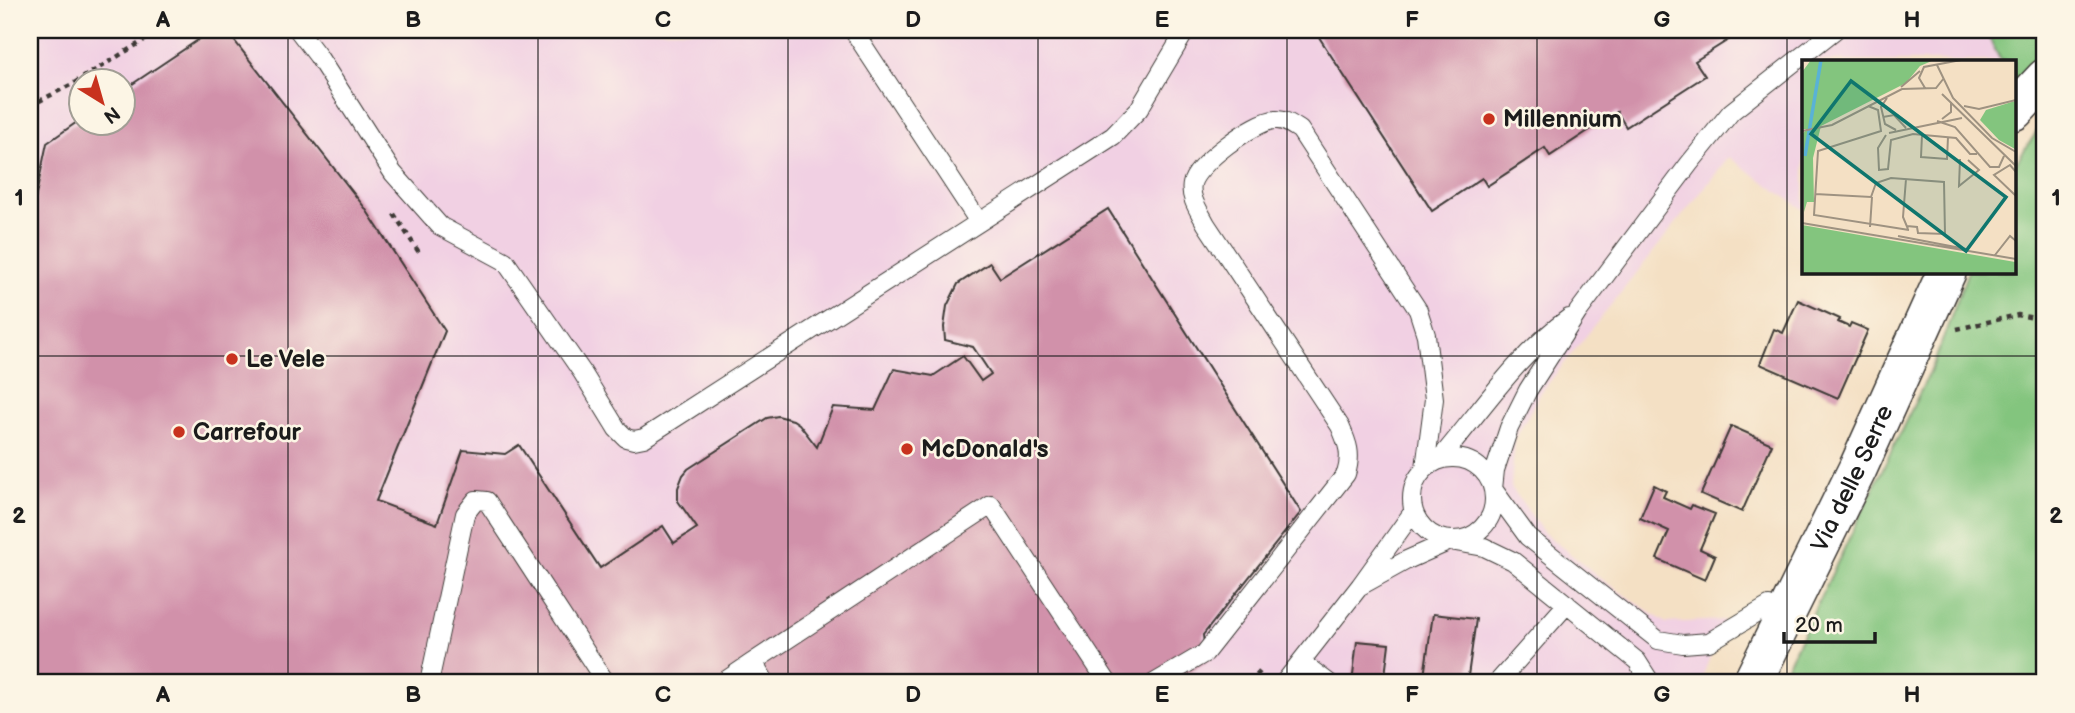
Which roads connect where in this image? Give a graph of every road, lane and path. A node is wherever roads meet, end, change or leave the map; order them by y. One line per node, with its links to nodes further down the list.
1 (161, 30): 7 (path)
2 (299, 30): 9 (lane)
3 (853, 30): 9 (lane)
4 (1186, 30): 9 (lane)
5 (1835, 30): 12 (lane)
6 (2045, 78): 8 (street)
7 (30, 106)
8 (2016, 109)
9 (979, 222)
10 (1919, 273): 21 (street, Via delle Serre)
11 (1946, 273): 14 (street, Via delle Serre)
12 (1578, 312): 15 (lane); 16 (lane)
13 (2045, 320): 14 (path)
14 (1924, 322): 35 (street, Via delle Serre)
15 (1432, 464): 16 (lane); 17 (lane); 29 (lane)
16 (1493, 489): 18 (lane); 21 (lane)
17 (1413, 512): 18 (lane); 19 (lane)
18 (1450, 541): 19 (lane); 20 (lane)
19 (1360, 586): 22 (lane)
20 (1567, 604): 32 (lane); 33 (lane)
21 (1769, 606): 34 (street, Via delle Serre)
22 (1301, 662): 30 (lane); 31 (lane)
23 (752, 663): 26 (lane); 27 (lane); 28 (lane)
24 (429, 683): 25 (lane)
25 (606, 683)
26 (722, 683)
27 (766, 683)
28 (1108, 683)
29 (1154, 683)
30 (1284, 683)
31 (1329, 683)
32 (1497, 683)
33 (1651, 683)
34 (1731, 683)
35 (1752, 683)

